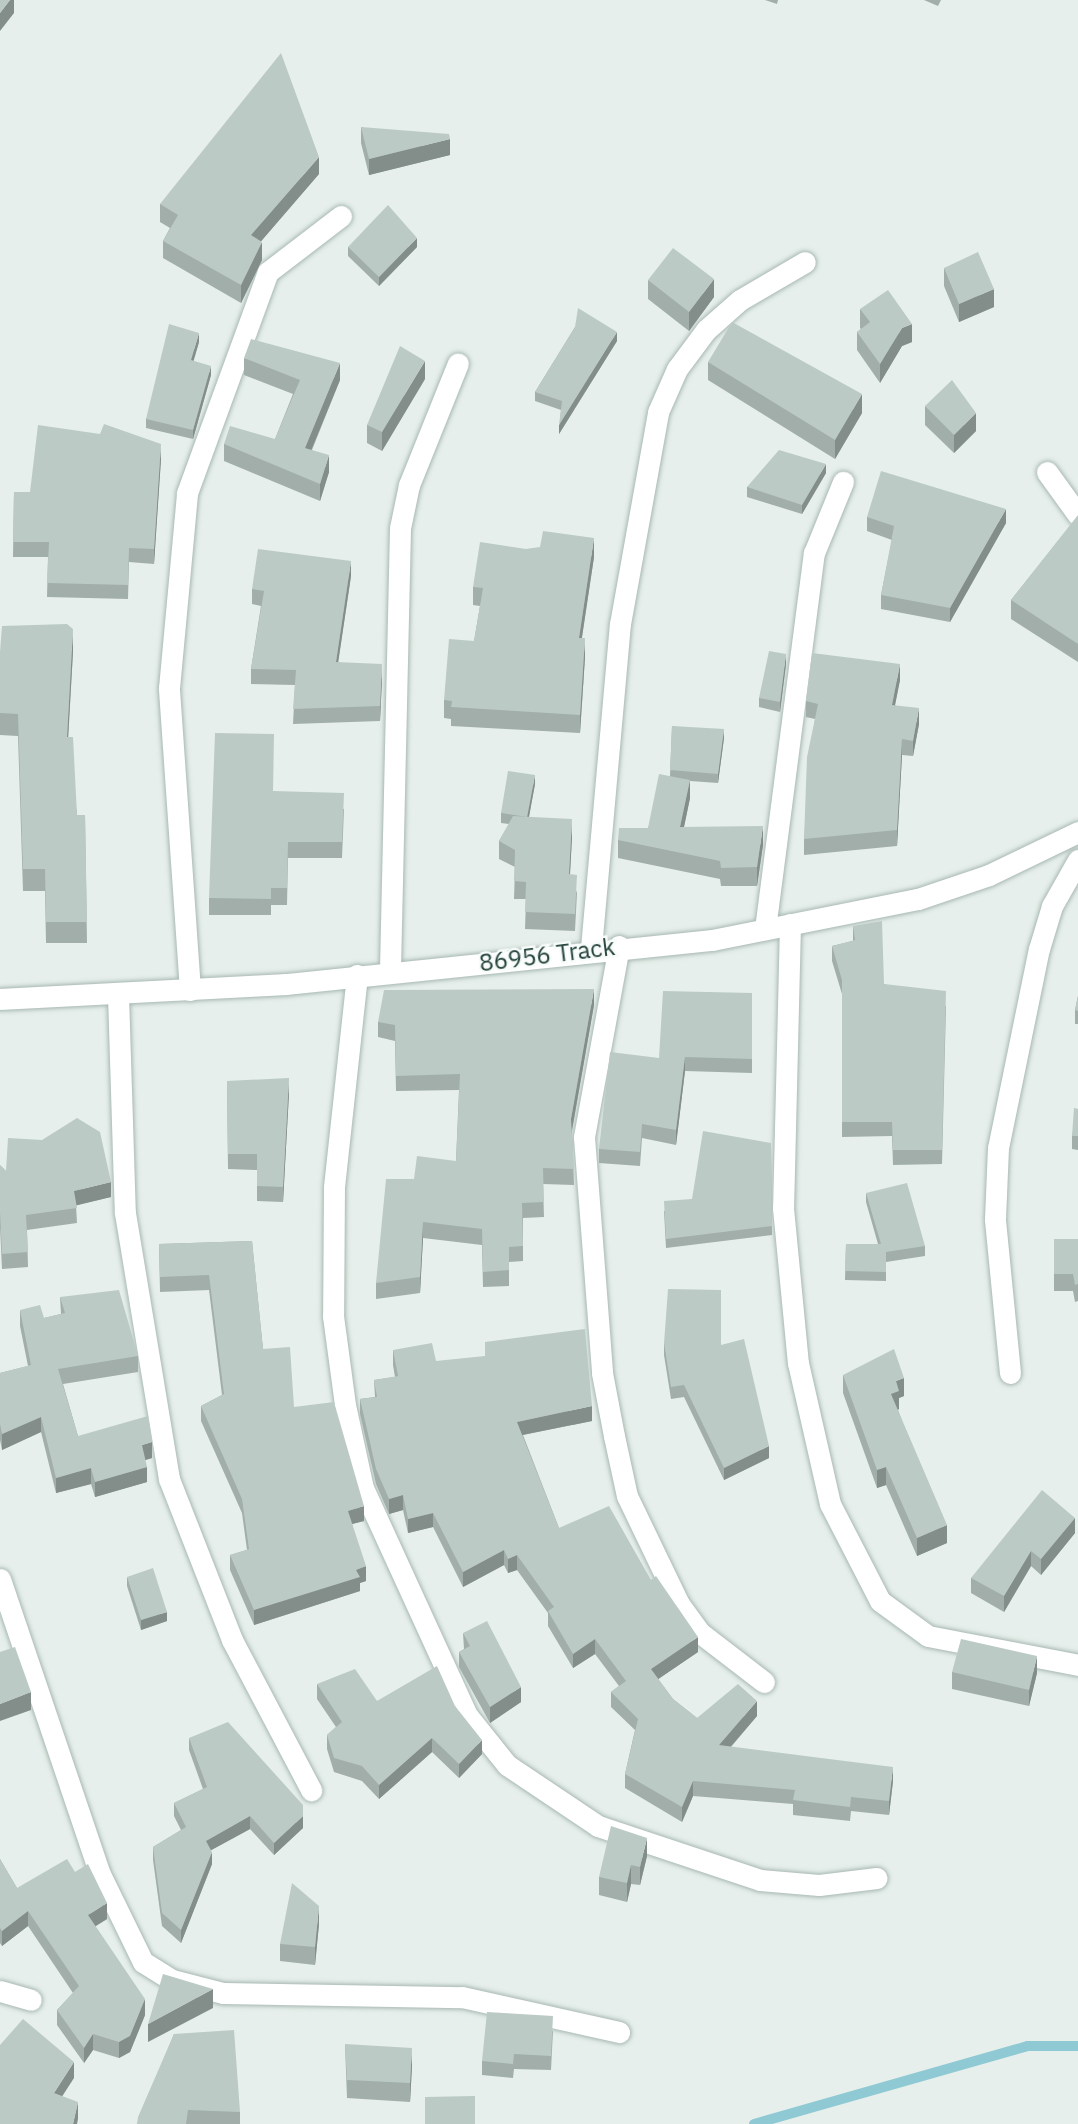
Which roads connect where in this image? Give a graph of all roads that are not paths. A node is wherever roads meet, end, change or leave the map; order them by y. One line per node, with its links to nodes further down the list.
1 (341, 216): 15 (street)
2 (804, 262): 12 (street)
3 (458, 363): 13 (street)
4 (1047, 472): 6 (street)
5 (843, 482): 10 (street)
6 (1078, 515)
7 (1078, 832): 9 (street, 86956 Track)
8 (1078, 860): 18 (street)
9 (790, 924): 10 (street, 86956 Track); 20 (street)
10 (765, 929): 11 (street, 86956 Track)
11 (619, 946): 12 (street, 86956 Track); 21 (street)
12 (591, 948): 13 (street, 86956 Track)
13 (390, 969): 14 (street, 86956 Track)
14 (357, 975): 15 (street, 86956 Track); 23 (street)
15 (190, 990): 16 (street, 86956 Track)
16 (118, 995): 17 (street, 86956 Track); 22 (street)
17 (0, 999)
18 (1010, 1373)
19 (0, 1579): 26 (street)
20 (1078, 1665)
21 (764, 1682)
22 (311, 1790)
23 (877, 1878)
24 (0, 1991): 25 (street)
25 (31, 2000)
26 (619, 2032)

